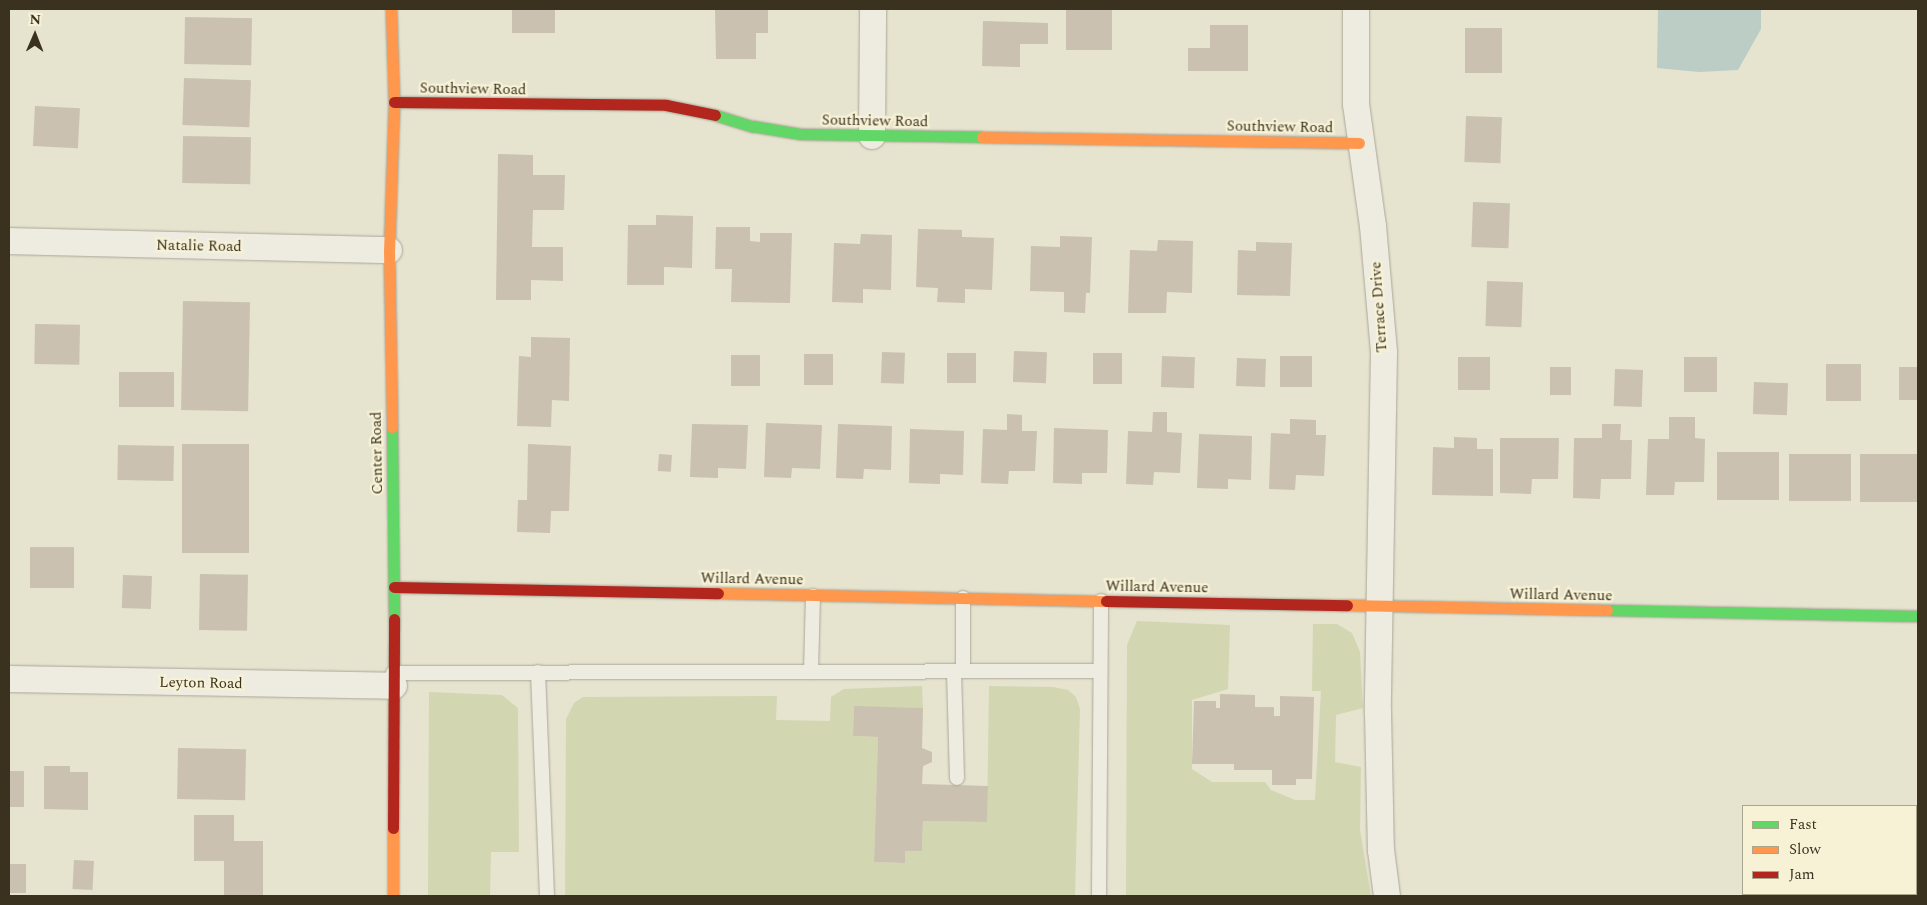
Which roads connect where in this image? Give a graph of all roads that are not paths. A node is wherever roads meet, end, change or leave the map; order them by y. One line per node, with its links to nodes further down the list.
1 (391, 9): 4 (street, Center Road)
2 (874, 9): 5 (street)
3 (1356, 9): 6 (street, Terrace Drive)
4 (394, 102): 5 (street, Southview Road); 8 (street, Center Road)
5 (872, 136): 6 (street, Southview Road)
6 (1359, 143): 13 (street, Terrace Drive)
7 (9, 241): 8 (street, Natalie Road)
8 (389, 250): 9 (street, Center Road)
9 (394, 587): 10 (street, Willard Avenue); 20 (street, Center Road)
10 (813, 596): 11 (street, Willard Avenue); 18 (lane)
11 (963, 598): 12 (street, Willard Avenue); 15 (lane)
12 (1101, 601): 13 (street, Willard Avenue); 16 (lane)
13 (1379, 607): 14 (street, Willard Avenue); 25 (street, Terrace Drive)
14 (1918, 616)
15 (958, 671): 16 (lane); 18 (lane); 21 (lane)
16 (1100, 671): 24 (lane)
17 (538, 672): 18 (lane); 20 (lane); 23 (lane)
18 (811, 672)
19 (9, 679): 20 (street, Leyton Road)
20 (394, 679): 22 (street, Center Road)
21 (957, 778)
22 (393, 896)
23 (547, 896)
24 (1100, 896)
25 (1387, 896)

